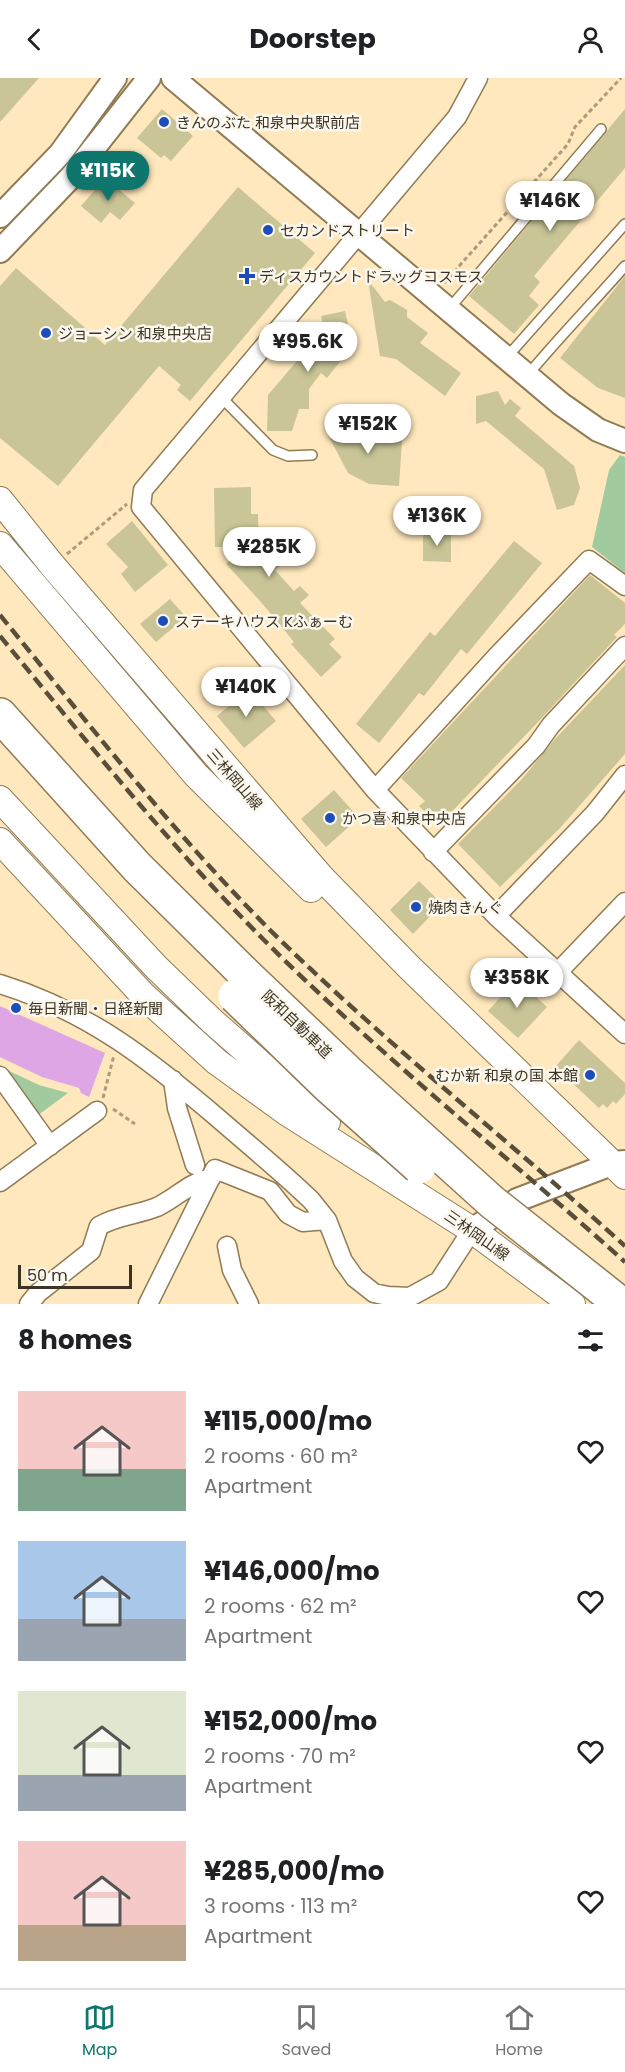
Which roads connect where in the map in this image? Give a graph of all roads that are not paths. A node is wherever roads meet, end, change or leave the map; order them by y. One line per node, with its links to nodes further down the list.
1 (115, 78): 6 (street)
2 (149, 78): 9 (street)
3 (173, 78): 8 (street)
4 (478, 78): 8 (street)
5 (601, 129): 11 (lane)
6 (0, 216)
7 (625, 224): 12 (lane)
8 (359, 234): 11 (street); 14 (street)
9 (0, 251)
10 (625, 266): 13 (lane)
11 (449, 309): 12 (street)
12 (506, 358): 13 (street)
13 (527, 376): 15 (street)
14 (221, 397): 16 (lane); 24 (street)
15 (625, 441)
16 (312, 455)
17 (0, 500): 30 (main road, 三林岡山線)
18 (0, 545): 30 (main road, 三林岡山線)
19 (625, 586): 24 (street)
20 (625, 646): 27 (street)
21 (0, 715): 32 (highway, 阪和自動車道)
22 (0, 750): 32 (highway, 阪和自動車道)
23 (625, 776): 29 (street)
24 (375, 790): 27 (street)
25 (0, 799): 41 (main road, 三林岡山線)
26 (0, 841): 41 (main road, 三林岡山線)
27 (433, 852): 29 (street)
28 (625, 902): 31 (street)
29 (496, 916): 31 (street)
30 (409, 967): 40 (main road, 三林岡山線)
31 (558, 972): 34 (street)
32 (236, 981): 53 (highway, 阪和自動車道, bridge); 54 (highway, 阪和自動車道, bridge)
33 (0, 984): 36 (street)
34 (625, 1034)
35 (0, 1077): 38 (street)
36 (174, 1080): 39 (street); 44 (street)
37 (97, 1111): 38 (street)
38 (50, 1146): 43 (street)
39 (195, 1165)
40 (622, 1167): 45 (street)
41 (379, 1169): 45 (main road, 三林岡山線)
42 (211, 1178): 44 (street); 49 (street); 50 (street)
43 (0, 1182)
44 (327, 1220): 47 (street)
45 (472, 1230): 48 (street); 52 (main road, 三林岡山線)
46 (227, 1246): 51 (street)
47 (370, 1298): 48 (street)
48 (411, 1300)
49 (28, 1304)
50 (148, 1304)
51 (249, 1304)
52 (572, 1304)
53 (585, 1304)
54 (621, 1304)

